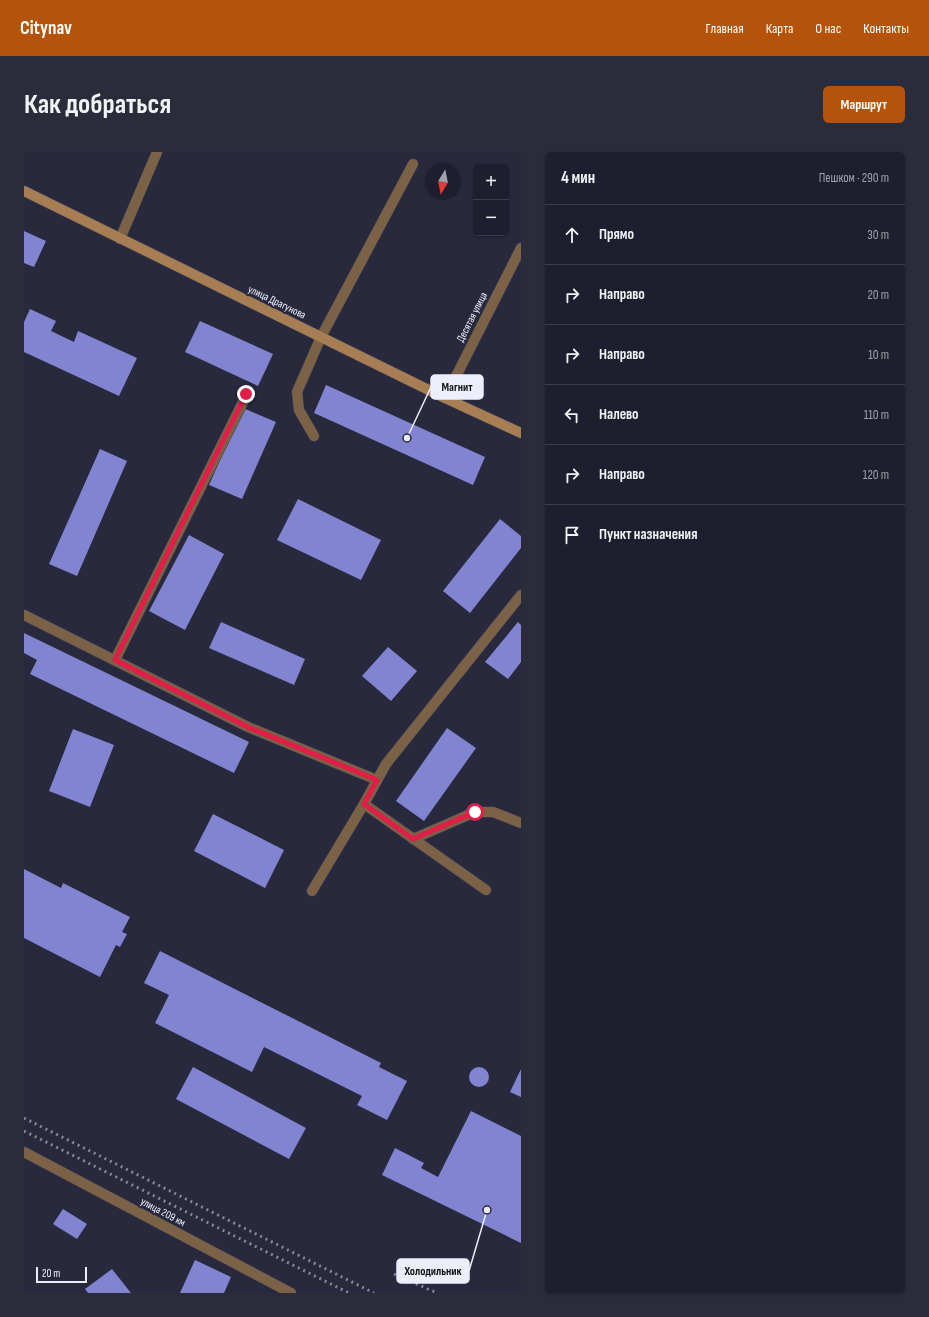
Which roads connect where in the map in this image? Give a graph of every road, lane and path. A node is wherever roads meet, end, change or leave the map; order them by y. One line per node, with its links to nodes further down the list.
1 (157, 152): 4 (street)
2 (413, 164): 6 (street)
3 (24, 192): 4 (main road, улица Драгунова)
4 (120, 239): 6 (main road, улица Драгунова)
5 (521, 248): 8 (street, Десятая улица)
6 (321, 337): 8 (main road, улица Драгунова); 10 (street)
7 (246, 394): 13 (street)
8 (445, 398): 9 (main road, улица Драгунова)
9 (521, 433)
10 (314, 436)
11 (521, 595): 14 (street)
12 (24, 615): 13 (street)
13 (115, 660): 14 (street)
14 (377, 780): 15 (street)
15 (364, 804): 17 (street); 19 (street)
16 (521, 823): 17 (street)
17 (413, 839): 18 (street)
18 (486, 890)
19 (312, 891)
20 (24, 1152): 21 (street, улица 209 км)
21 (292, 1293)

